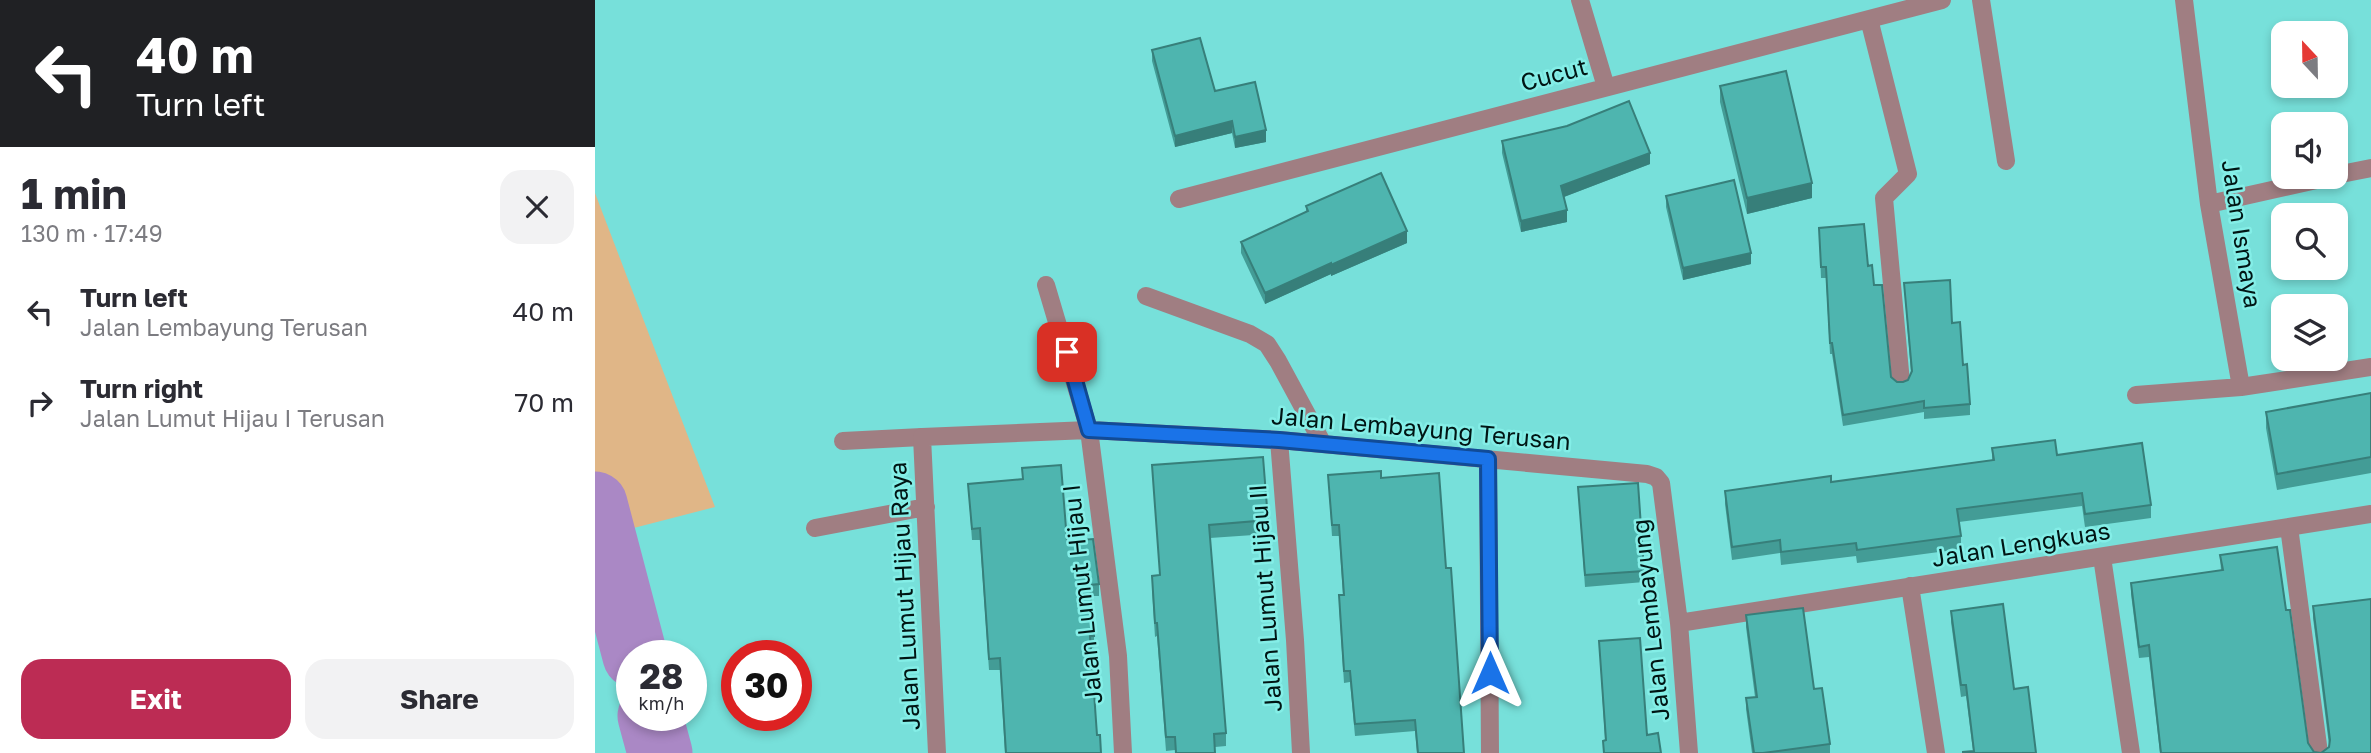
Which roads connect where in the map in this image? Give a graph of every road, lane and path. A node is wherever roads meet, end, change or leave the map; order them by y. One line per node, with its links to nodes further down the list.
1 (1580, 0): 6 (street)
2 (1942, 0): 5 (street, Cucut)
3 (1981, 0): 7 (street)
4 (2184, 0): 12 (street, Jalan Ismaya)
5 (1869, 19): 6 (street, Cucut); 16 (street)
6 (1606, 87): 11 (street, Cucut)
7 (2006, 161)
8 (2371, 168): 9 (street)
9 (2348, 173)
10 (2276, 189): 12 (street)
11 (1179, 199)
12 (2209, 204): 17 (street, Jalan Ismaya)
13 (1046, 285): 19 (street, Jalan Lumut Hijau I)
14 (1146, 296): 23 (street)
15 (2371, 367): 17 (street)
16 (1901, 382)
17 (2241, 387): 18 (street)
18 (2136, 395)
19 (1089, 430): 20 (street, Jalan Lembayung Terusan); 21 (street, Jalan Lembayung Terusan); 34 (street, Jalan Lumut Hijau I)
20 (922, 437): 22 (street, Jalan Lembayung Terusan); 26 (street, Jalan Lumut Hijau Raya)
21 (1279, 440): 23 (street, Jalan Lembayung Terusan); 35 (street, Jalan Lumut Hijau II)
22 (843, 442)
23 (1323, 444): 24 (street, Jalan Lembayung Terusan)
24 (1488, 459): 25 (street, Jalan Lembayung Terusan); 36 (street)
25 (1661, 482): 32 (street, Jalan Lembayung)
26 (926, 508): 29 (street); 33 (street, Jalan Lumut Hijau Raya)
27 (2371, 514): 28 (street, Jalan Lengkuas)
28 (2289, 527): 30 (street, Jalan Lengkuas); 40 (street)
29 (815, 528)
30 (2102, 557): 31 (street, Jalan Lengkuas); 39 (street)
31 (1910, 586): 32 (street, Jalan Lengkuas); 38 (street)
32 (1679, 623): 37 (street, Jalan Lembayung)
33 (937, 753)
34 (1123, 753)
35 (1301, 753)
36 (1490, 753)
37 (1689, 753)
38 (1935, 753)
39 (2131, 753)
40 (2319, 753)

